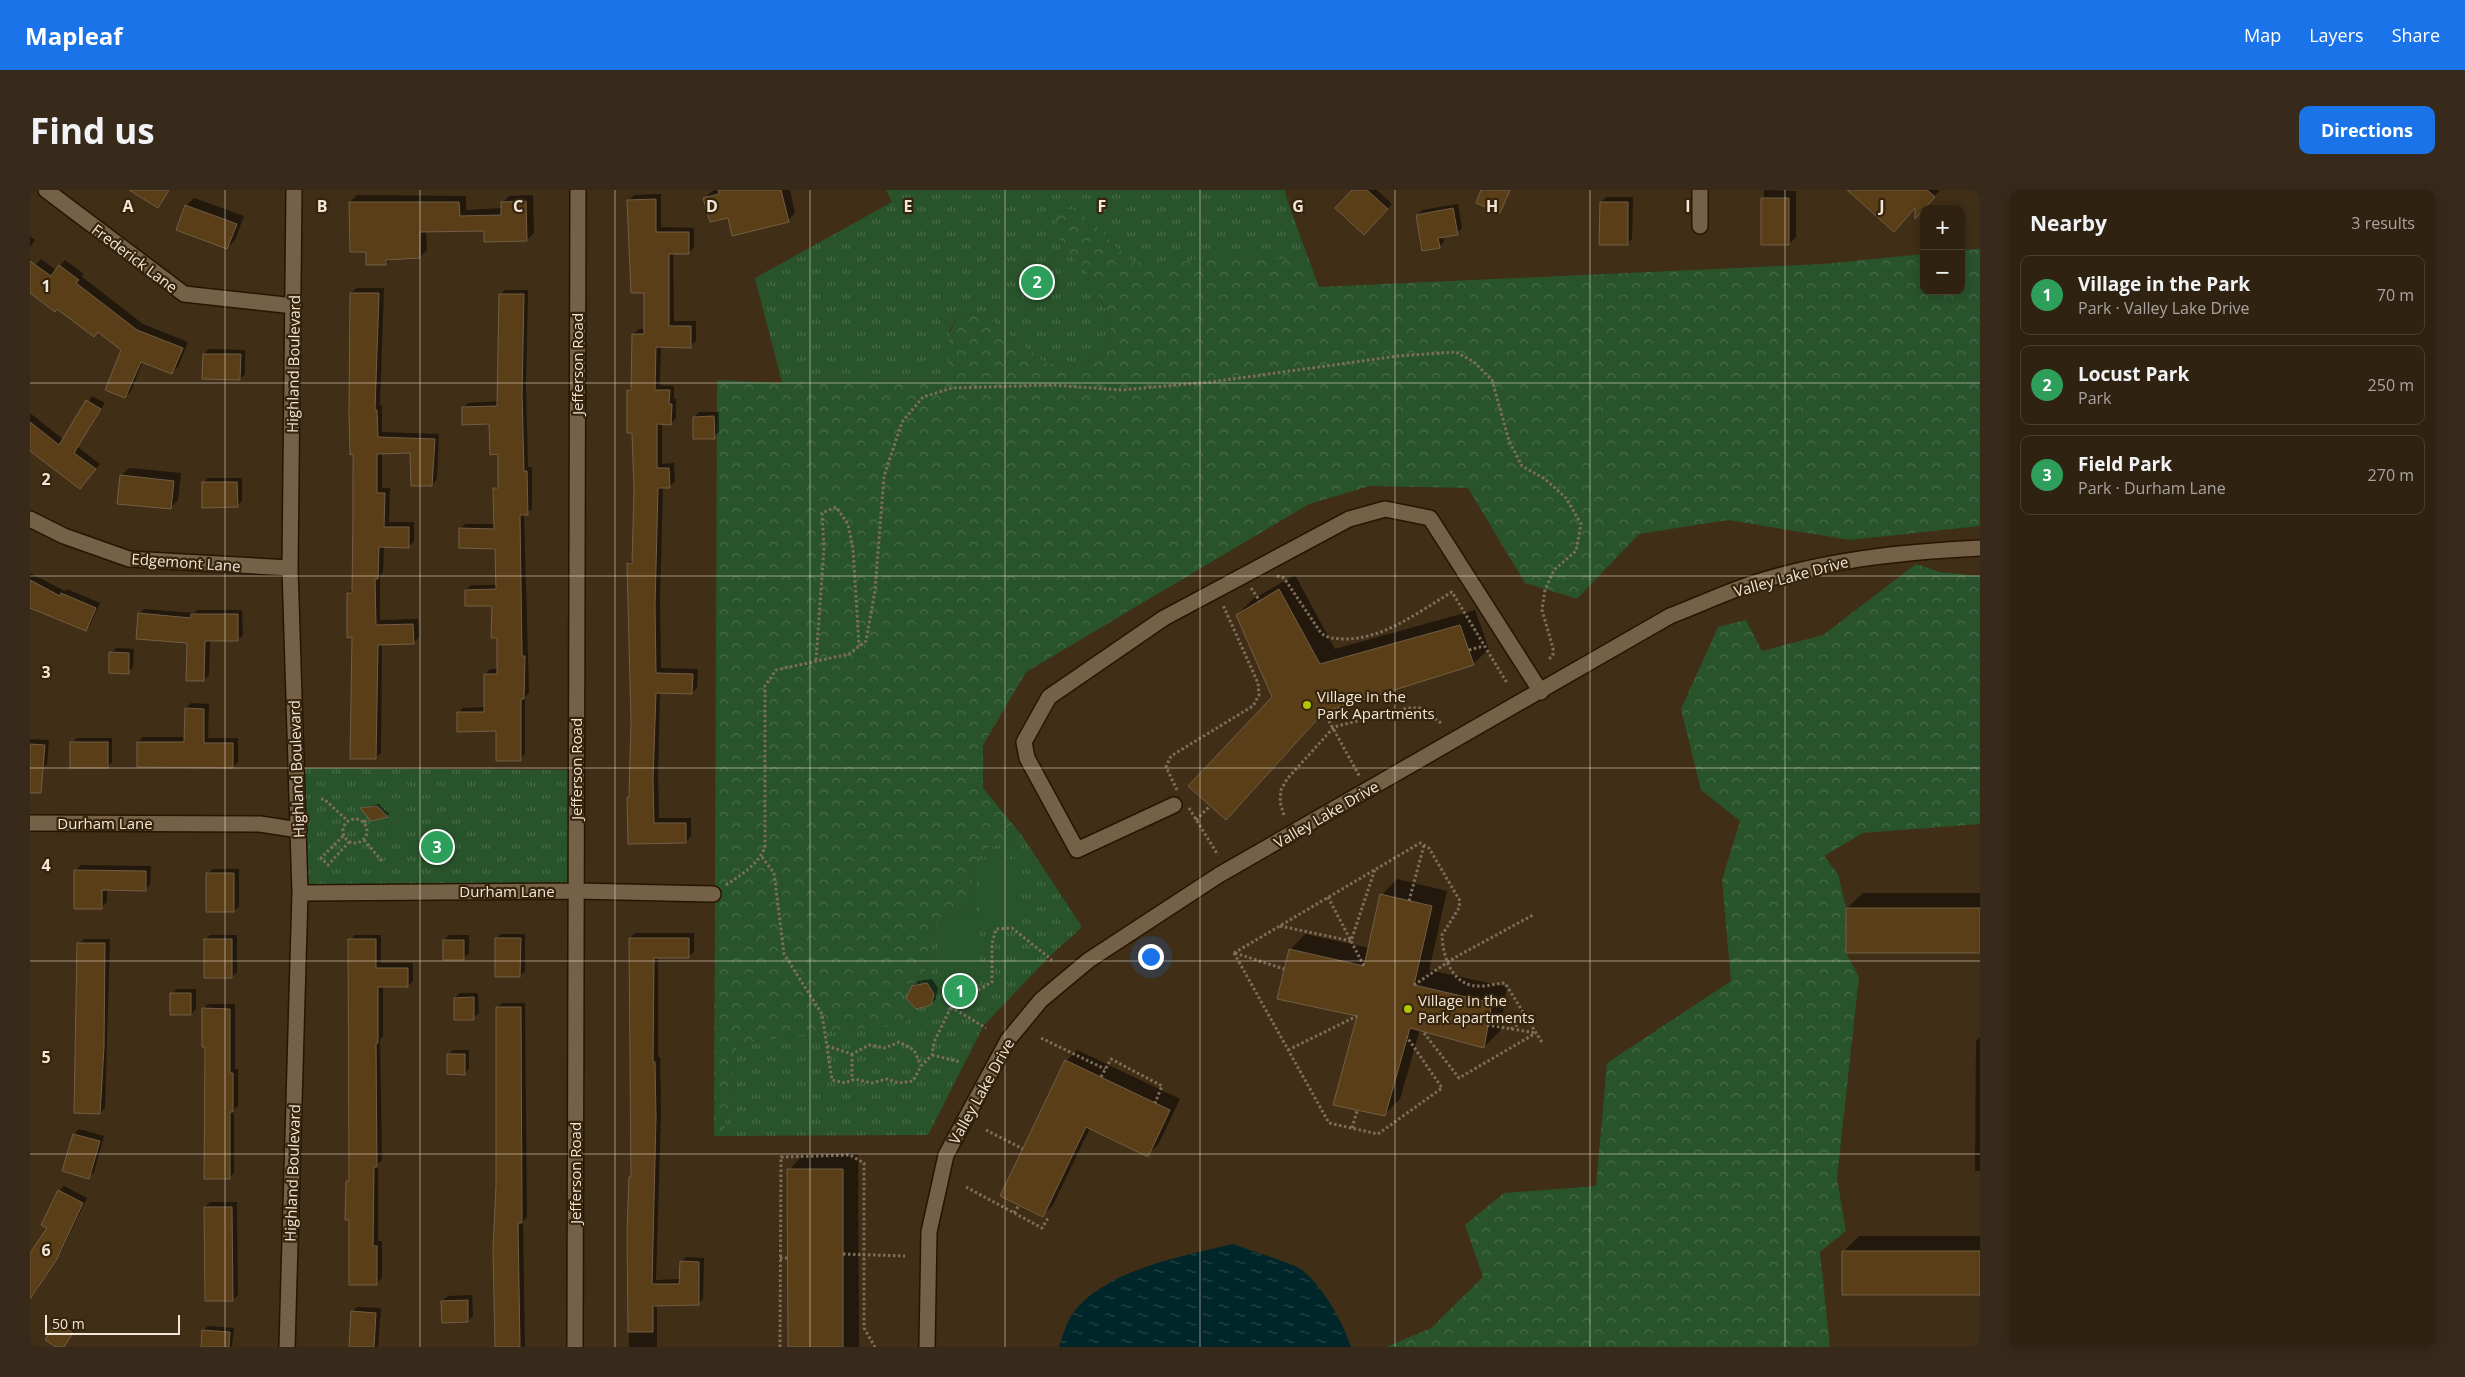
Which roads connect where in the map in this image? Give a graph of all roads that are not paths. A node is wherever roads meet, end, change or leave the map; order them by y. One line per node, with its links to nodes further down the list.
1 (46, 190): 6 (street, Frederick Lane)
2 (294, 190): 6 (street, Highland Boulevard)
3 (578, 190): 14 (street, Jefferson Road)
4 (1700, 190): 5 (street)
5 (1700, 226)
6 (294, 306): 9 (street, Highland Boulevard)
7 (30, 519): 9 (street, Edgemont Lane)
8 (1980, 548): 10 (street, Valley Lake Drive)
9 (290, 568): 13 (street, Highland Boulevard)
10 (1541, 692): 11 (street); 19 (street, Valley Lake Drive)
11 (1180, 802)
12 (30, 823): 13 (street, Durham Lane)
13 (299, 830): 15 (street, Highland Boulevard)
14 (575, 891): 15 (street, Durham Lane); 16 (street, Durham Lane); 18 (street, Jefferson Road)
15 (300, 893): 17 (street, Highland Boulevard)
16 (713, 894)
17 (287, 1347)
18 (575, 1347)
19 (927, 1347)

